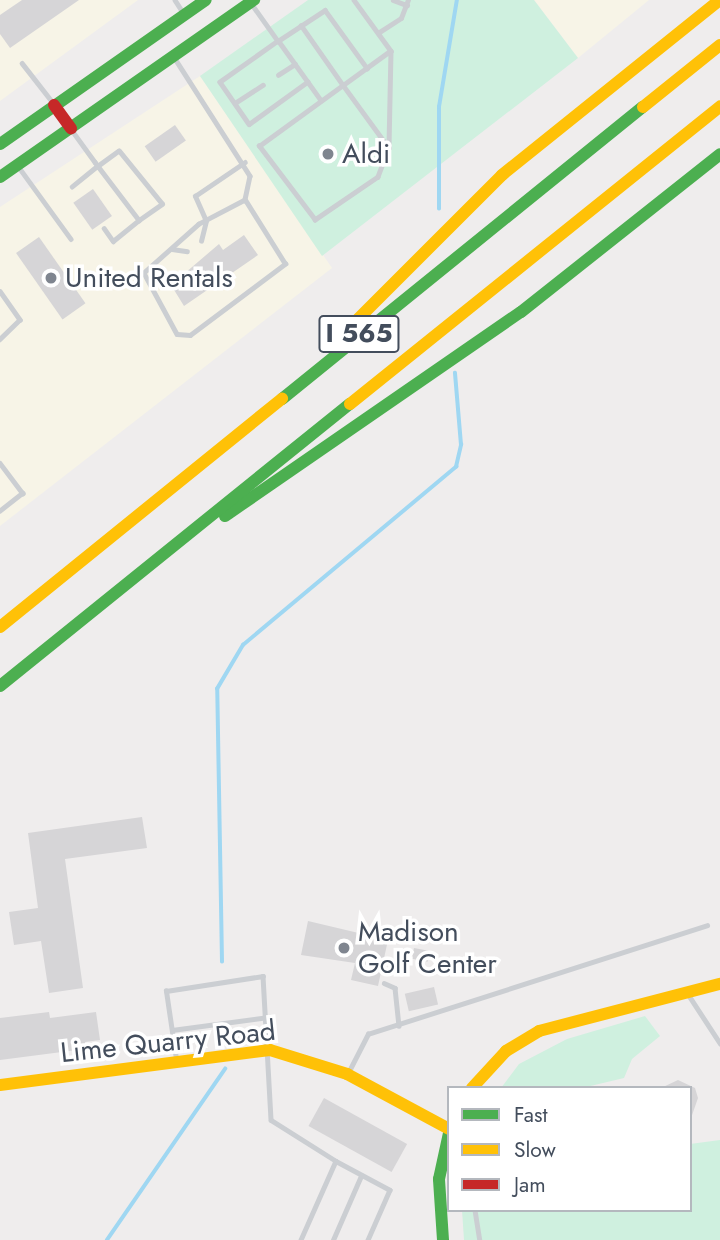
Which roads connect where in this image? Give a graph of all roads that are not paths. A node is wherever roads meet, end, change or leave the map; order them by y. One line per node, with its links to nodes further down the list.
1 (175, 0): 8 (lane)
2 (206, 0): 8 (main road)
3 (354, 0): 10 (lane)
4 (393, 0): 7 (lane)
5 (720, 0): 45 (main road)
6 (252, 1): 11 (lane); 14 (main road)
7 (408, 2): 10 (lane)
8 (185, 15): 24 (main road)
9 (301, 25): 11 (lane); 17 (lane); 21 (lane)
10 (378, 33): 13 (lane)
11 (278, 41): 16 (lane); 23 (lane)
12 (720, 45): 45 (main road, I 565)
13 (391, 51): 17 (lane); 28 (lane)
14 (174, 56): 26 (main road); 30 (lane)
15 (22, 63): 24 (lane)
16 (295, 64): 18 (lane); 19 (lane)
17 (367, 68): 21 (lane)
18 (278, 75)
19 (307, 82): 22 (lane); 23 (lane)
20 (263, 85): 23 (lane)
21 (344, 85): 22 (lane); 28 (lane)
22 (321, 101): 28 (lane)
23 (235, 103)
24 (54, 105): 26 (main road); 27 (main road)
25 (720, 106): 48 (main road, I 565)
26 (71, 128): 31 (main road); 32 (lane)
27 (0, 144)
28 (389, 148)
29 (720, 154): 48 (main road)
30 (245, 162): 35 (lane); 37 (lane)
31 (18, 165): 33 (main road); 39 (lane)
32 (97, 166): 34 (lane); 36 (lane); 36 (lane)
33 (0, 177)
34 (72, 187)
35 (244, 200): 37 (lane); 41 (lane)
36 (139, 220): 38 (lane)
37 (206, 221): 40 (lane); 41 (lane)
38 (103, 228)
39 (71, 239)
40 (201, 241)
41 (172, 249): 42 (lane)
42 (187, 251)
43 (0, 291): 44 (lane)
44 (0, 340)
45 (283, 395): 49 (main road, I 565)
46 (0, 463): 47 (lane)
47 (0, 511)
48 (163, 554): 50 (main road, I 565)
49 (0, 627)
50 (0, 686)
51 (707, 925): 56 (lane)
52 (384, 983): 56 (lane)
53 (720, 984): 54 (main road)
54 (686, 991): 58 (lane); 63 (main road)
55 (270, 1017): 57 (lane); 57 (lane); 59 (lane)
56 (399, 1026): 61 (lane)
57 (172, 1030): 60 (lane)
58 (720, 1043)
59 (270, 1050): 60 (main road, Lime Quarry Road); 61 (main road, Lime Quarry Road); 66 (lane)
60 (176, 1062): 62 (main road, Lime Quarry Road)
61 (347, 1074): 64 (main road, Lime Quarry Road)
62 (0, 1085)
63 (474, 1086)
64 (447, 1130)
65 (447, 1141): 72 (main road)
66 (336, 1161): 67 (lane); 69 (lane)
67 (361, 1176): 70 (lane); 71 (lane)
68 (475, 1212): 73 (lane)
69 (301, 1240)
70 (333, 1240)
71 (368, 1240)
72 (443, 1240)
73 (480, 1240)

